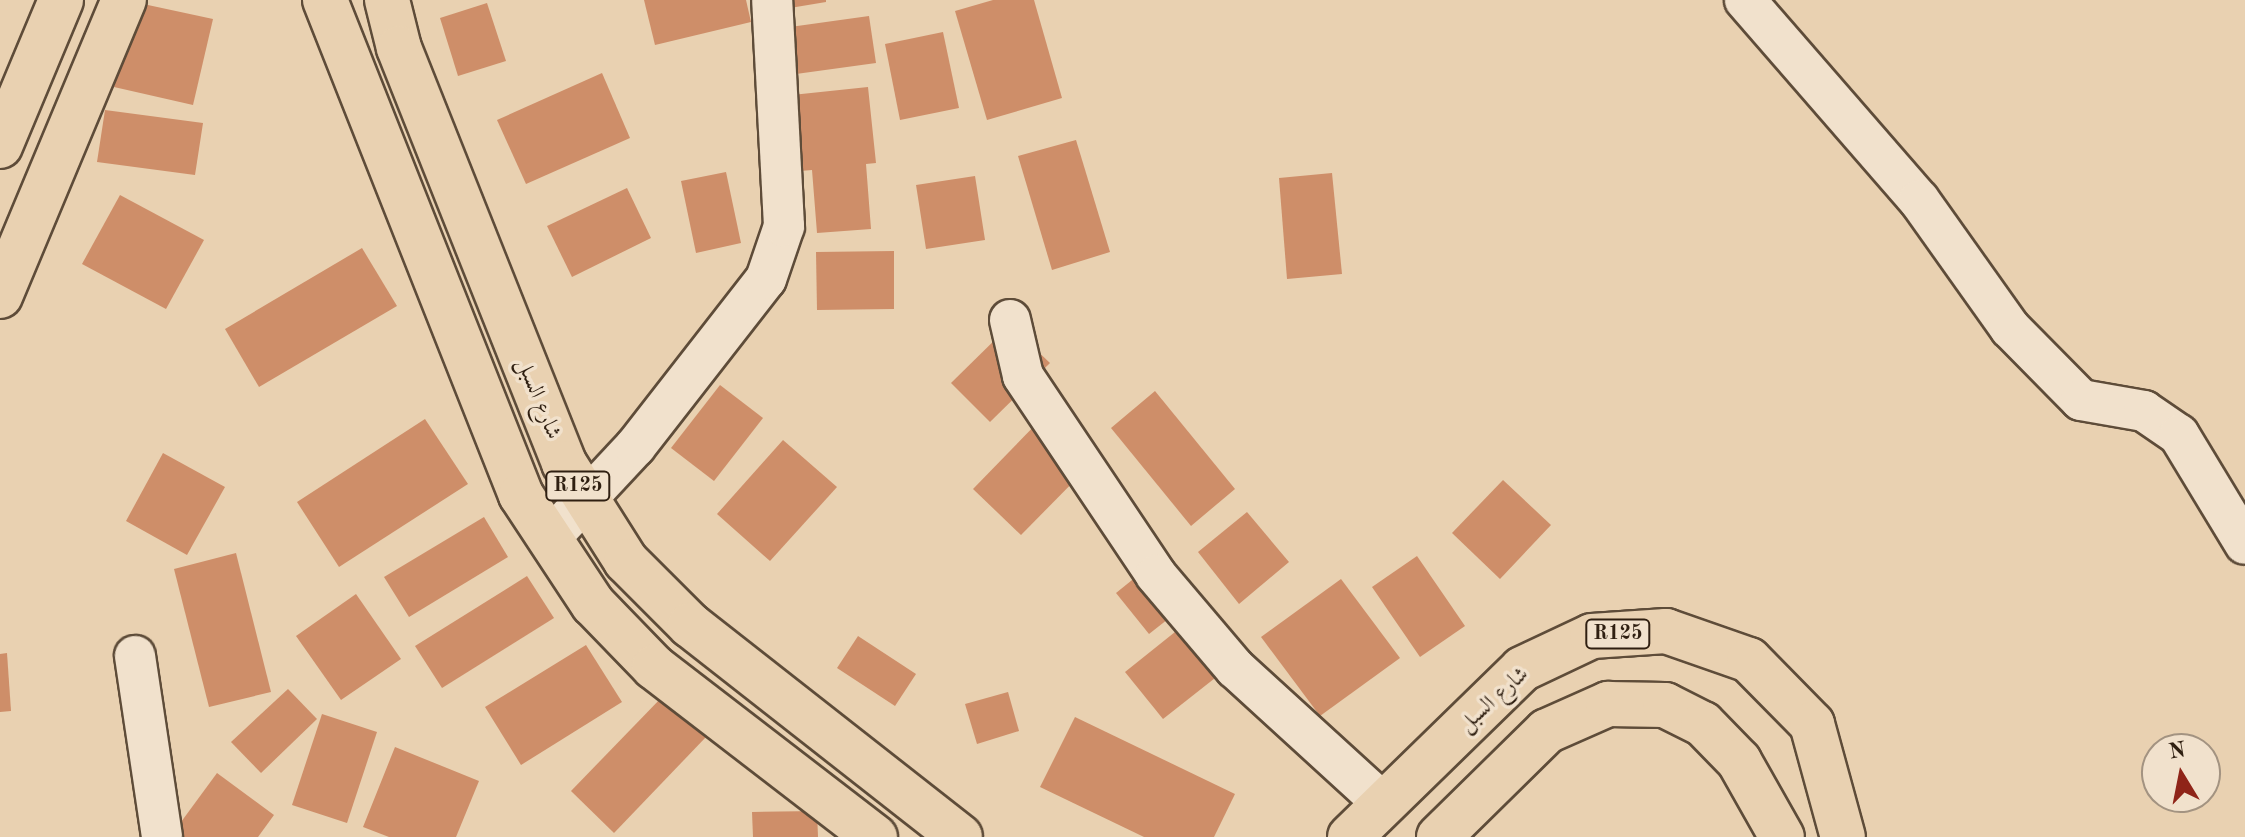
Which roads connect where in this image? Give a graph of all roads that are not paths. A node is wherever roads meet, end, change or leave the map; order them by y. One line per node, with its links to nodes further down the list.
1 (61, 0): 7 (main road)
2 (124, 0): 8 (main road)
3 (325, 0): 11 (main road, R125)
4 (387, 0): 10 (main road, شارع السبل / R125)
5 (772, 0): 10 (street)
6 (1745, 0): 12 (street)
7 (0, 146)
8 (0, 296)
9 (1010, 320): 14 (street)
10 (588, 501): 11 (street); 17 (main road, شارع السبل / R125)
11 (550, 538): 16 (main road, R125)
12 (2245, 544)
13 (135, 656): 15 (street)
14 (1385, 805): 18 (main road, شارع السبل / R125); 21 (main road, شارع السبل / R125)
15 (162, 837)
16 (875, 837)
17 (960, 837)
18 (1350, 837)
19 (1439, 837): 20 (main road)
20 (1782, 837)
21 (1843, 837)

